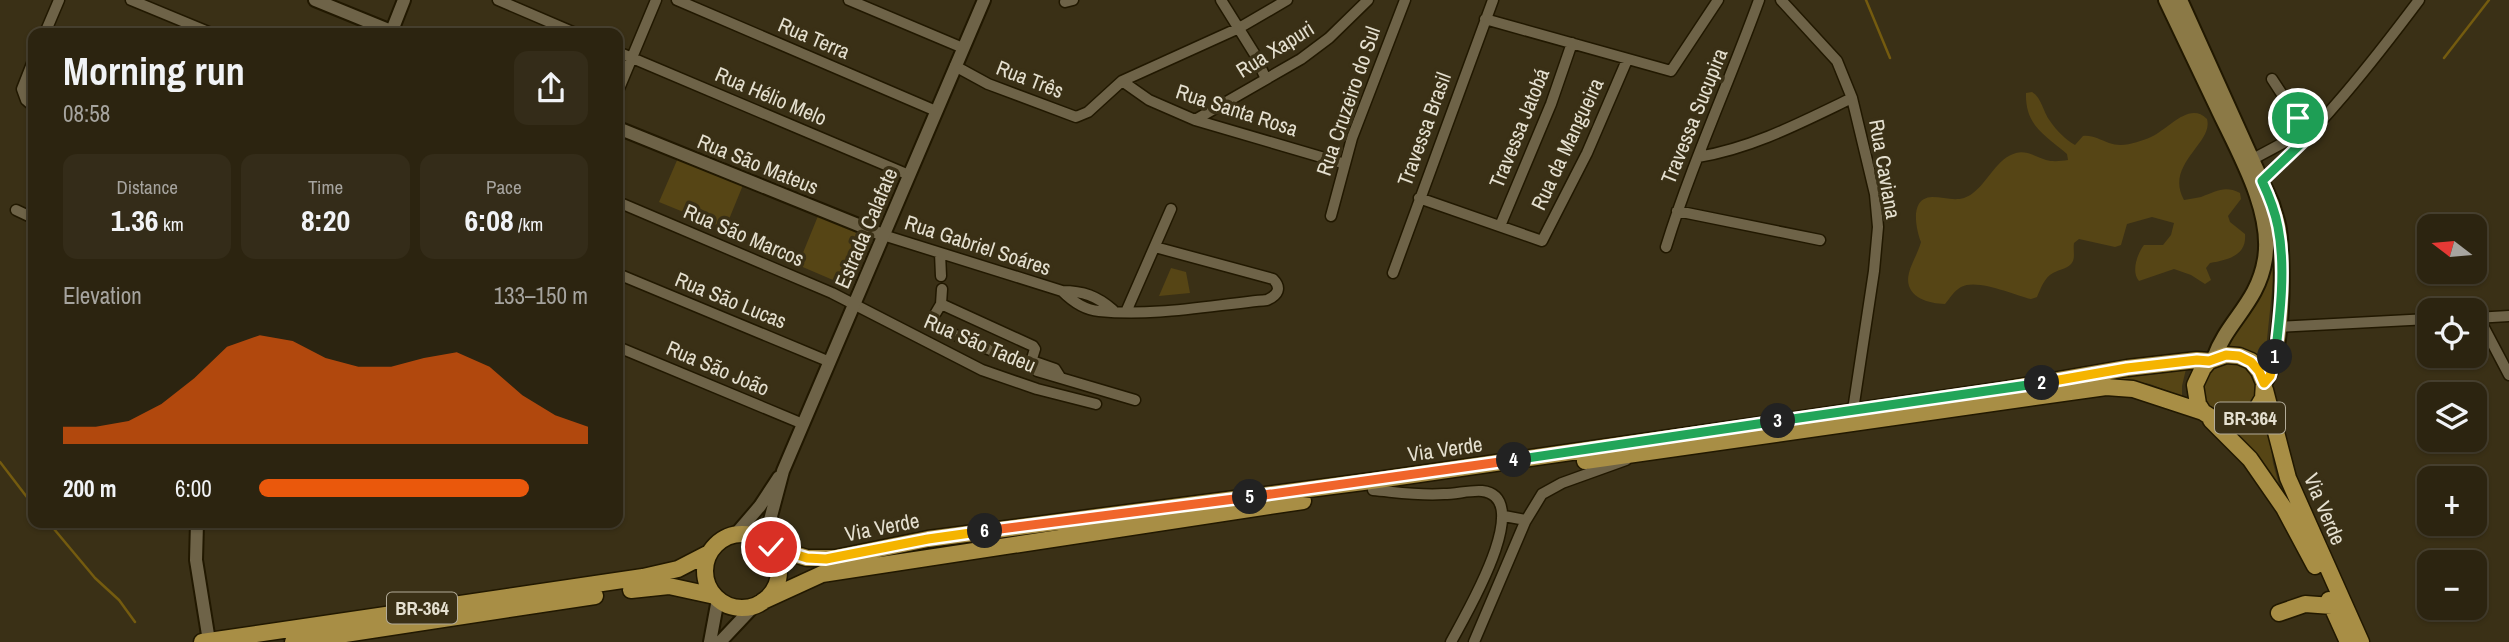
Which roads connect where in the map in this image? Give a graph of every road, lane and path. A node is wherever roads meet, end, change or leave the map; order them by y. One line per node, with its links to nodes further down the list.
1 (59, 0): 22 (street)
2 (131, 0): 23 (street)
3 (315, 0): 24 (street)
4 (404, 0): 25 (street)
5 (498, 0): 26 (street)
6 (656, 0): 31 (street)
7 (677, 0): 41 (street, Rua Terra)
8 (849, 0): 29 (street)
9 (984, 0): 29 (street, Estrada Calafate)
10 (1221, 0): 27 (street)
11 (1287, 0): 27 (street)
12 (1368, 0): 36 (street, Rua Xapuri)
13 (1405, 0): 47 (street, Rua Cruzeiro do Sul)
14 (1493, 0): 21 (street, Travessa Brasil)
15 (1718, 0): 32 (street)
16 (1759, 0): 45 (street, Travessa Sucupira)
17 (1782, 0): 39 (street, Rua Caviana)
18 (2166, 0): 76 (main road)
19 (2180, 0): 46 (main road)
20 (2419, 0): 44 (street)
21 (1485, 19): 28 (street); 50 (street, Travessa Brasil)
22 (47, 28)
23 (199, 28)
24 (381, 28)
25 (395, 28)
26 (563, 28)
27 (1239, 28): 36 (street); 38 (street)
28 (1572, 43): 32 (street); 57 (street, Travessa Jatobá)
29 (963, 48): 33 (street, Estrada Calafate)
30 (623, 54): 31 (street, Rua Hélio Melo)
31 (632, 58): 35 (street); 48 (street, Rua Hélio Melo)
32 (1627, 60): 57 (street, Rua da Mangueira)
33 (955, 66): 38 (street, Rua Três); 41 (street, Estrada Calafate)
34 (28, 74): 40 (street)
35 (623, 79)
36 (1266, 79): 42 (street, Rua Xapuri)
37 (2272, 79): 44 (street)
38 (1122, 80): 42 (street, Rua Santa Rosa)
39 (1852, 97): 45 (street); 85 (street, Rua Caviana)
40 (28, 100)
41 (936, 111): 48 (street, Estrada Calafate)
42 (1195, 120): 47 (street, Rua Santa Rosa)
43 (623, 130): 58 (street, Rua São Mateus)
44 (2307, 131): 46 (street); 49 (street)
45 (1698, 157): 54 (street, Travessa Sucupira)
46 (2253, 159): 49 (main road)
47 (1345, 164): 56 (street, Rua Cruzeiro do Sul)
48 (909, 175): 58 (street, Estrada Calafate)
49 (2262, 181): 73 (main road)
50 (1419, 198): 57 (street, Rua da Mangueira); 63 (street, Travessa Brasil)
51 (623, 204): 67 (street, Rua São Marcos)
52 (1171, 209): 60 (street)
53 (16, 210): 55 (street)
54 (1678, 211): 59 (street); 61 (street, Travessa Sucupira)
55 (28, 216)
56 (1331, 216)
57 (1500, 226)
58 (883, 235): 62 (street, Rua Gabriel Soáres); 67 (street, Estrada Calafate)
59 (1821, 240)
60 (1155, 247): 69 (street); 69 (street, Rua Gabriel Soáres)
61 (1666, 247)
62 (940, 253): 65 (street); 69 (street, Rua Gabriel Soáres)
63 (1393, 273)
64 (623, 276): 78 (street, Rua São Lucas)
65 (941, 276)
66 (942, 289): 68 (street)
67 (854, 304): 78 (street, Estrada Calafate); 84 (street, Rua São Tadeu)
68 (941, 304): 77 (street); 77 (street)
69 (1126, 312)
70 (2509, 316): 71 (street)
71 (2487, 317)
72 (2417, 320): 73 (street)
73 (2278, 327): 82 (main road)
74 (2487, 336): 80 (street)
75 (623, 348): 87 (street, Rua São João)
76 (2212, 360): 82 (main road, BR-364); 85 (main road, Via Verde / BR-364); 86 (main road, BR-364)
77 (1032, 361): 81 (street)
78 (830, 362): 87 (street, Estrada Calafate)
79 (1037, 372): 81 (street)
80 (2509, 375)
81 (1060, 377): 83 (street)
82 (2264, 385): 86 (main road, BR-364); 111 (main road, Via Verde / BR-364)
83 (1135, 400)
84 (1096, 404)
85 (1853, 410): 95 (main road, Via Verde / BR-364)
86 (2207, 415): 88 (main road, Via Verde / BR-364); 102 (main road, Via Verde / BR-364)
87 (803, 424): 89 (street, Estrada Calafate)
88 (1643, 453): 90 (main road, Via Verde / BR-364); 92 (street)
89 (783, 471): 94 (street, Estrada Calafate); 95 (street, Estrada Calafate)
90 (1373, 490): 91 (street, Via Verde); 101 (main road, Via Verde / BR-364)
91 (1504, 516): 92 (street); 97 (street)
92 (1526, 520): 98 (street)
93 (197, 528): 104 (street)
94 (736, 534): 95 (main road, BR-364); 96 (main road, BR-364)
95 (769, 545): 101 (main road)
96 (709, 554): 99 (main road, BR-364); 100 (main road)
97 (1489, 563): 98 (street); 108 (street)
98 (1506, 569): 109 (street)
99 (645, 582): 100 (main road, BR-364); 104 (main road, BR-364); 105 (main road, BR-364)
100 (717, 598): 101 (main road, BR-364); 106 (street)
101 (759, 603): 107 (street)
102 (2332, 606): 103 (main road); 110 (main road, Via Verde / BR-364)
103 (2279, 613)
104 (206, 641)
105 (293, 642)
106 (710, 642)
107 (720, 642)
108 (1451, 642)
109 (1474, 642)
110 (2348, 642)
111 (2361, 642)

